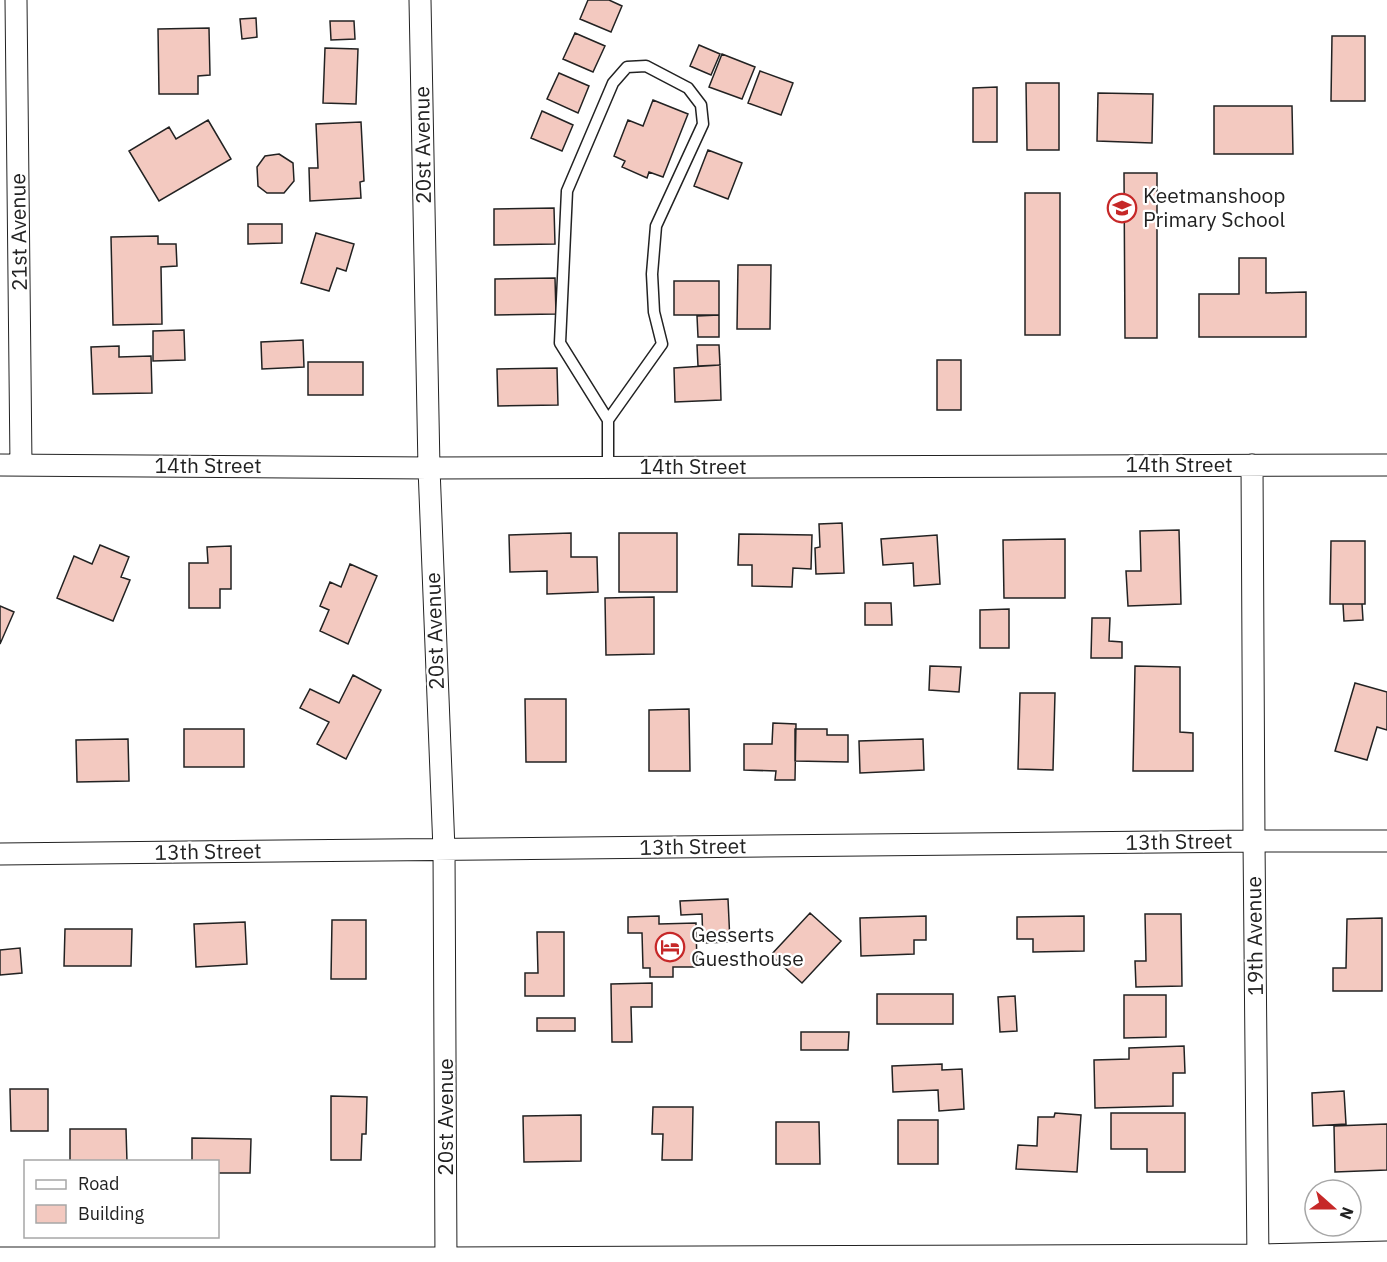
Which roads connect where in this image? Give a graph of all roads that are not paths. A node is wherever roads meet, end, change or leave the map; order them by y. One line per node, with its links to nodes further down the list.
1 (16, 0): 5 (street, 21st Avenue)
2 (420, 0): 9 (street, 20st Avenue)
3 (608, 420): 3 (lane); 8 (lane)
4 (0, 465): 5 (street, 14th Street)
5 (21, 465): 9 (street, 14th Street)
6 (1252, 465): 7 (street, 14th Street); 8 (street, 14th Street); 11 (street, 19th Avenue)
7 (1387, 465)
8 (608, 467): 9 (street, 14th Street)
9 (429, 468): 12 (street, 20st Avenue)
10 (1387, 841): 11 (street, 13th Street)
11 (1254, 842): 12 (street, 13th Street); 16 (street, 19th Avenue)
12 (444, 850): 13 (street, 13th Street); 17 (street, 20st Avenue)
13 (0, 854)
14 (1387, 1252): 16 (street)
15 (0, 1258): 17 (street)
16 (1258, 1258): 17 (street)
17 (446, 1260)

